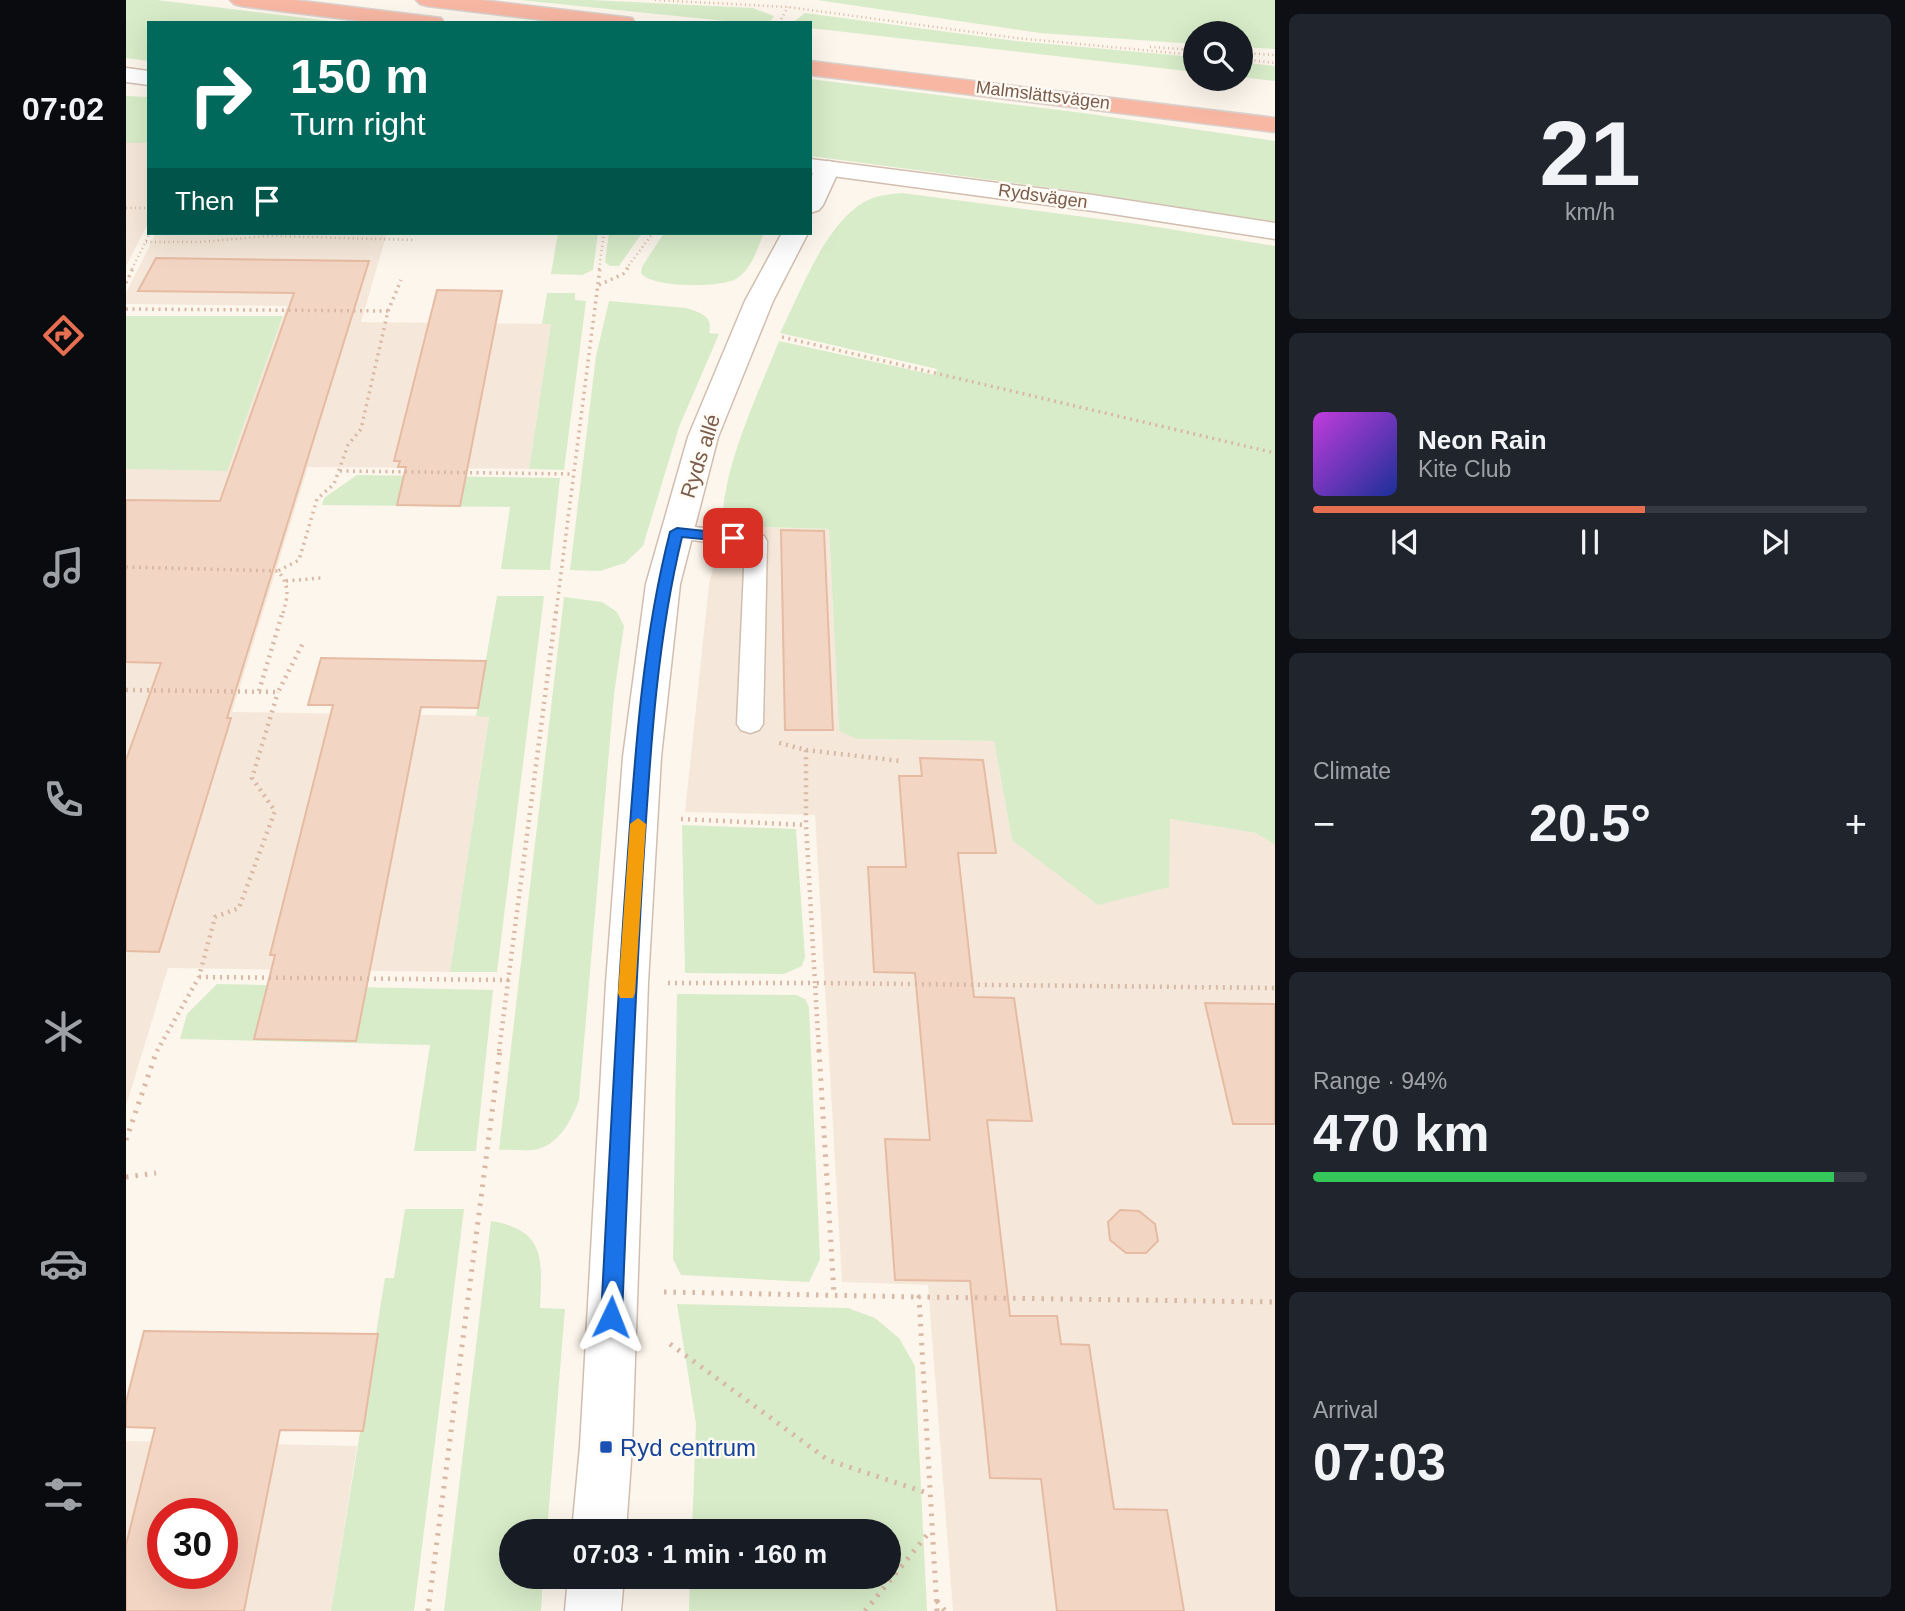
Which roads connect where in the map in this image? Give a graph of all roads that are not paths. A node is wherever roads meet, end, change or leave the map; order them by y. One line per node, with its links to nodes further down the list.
1 (241, 0): 3 (highway)
2 (427, 0): 4 (highway)
3 (416, 21)
4 (607, 21)
5 (812, 68): 8 (highway, Malmslättsvägen)
6 (126, 75): 7 (street)
7 (147, 78)
8 (1275, 125)
9 (819, 167): 10 (street); 11 (street, Rydsvägen)
10 (812, 197)
11 (1275, 231)
12 (794, 235): 13 (street, Ryds allé)
13 (677, 532): 14 (lane); 15 (street, Ryds allé)
14 (750, 724)
15 (600, 1519)
16 (595, 1589): 17 (street)
17 (593, 1611)

